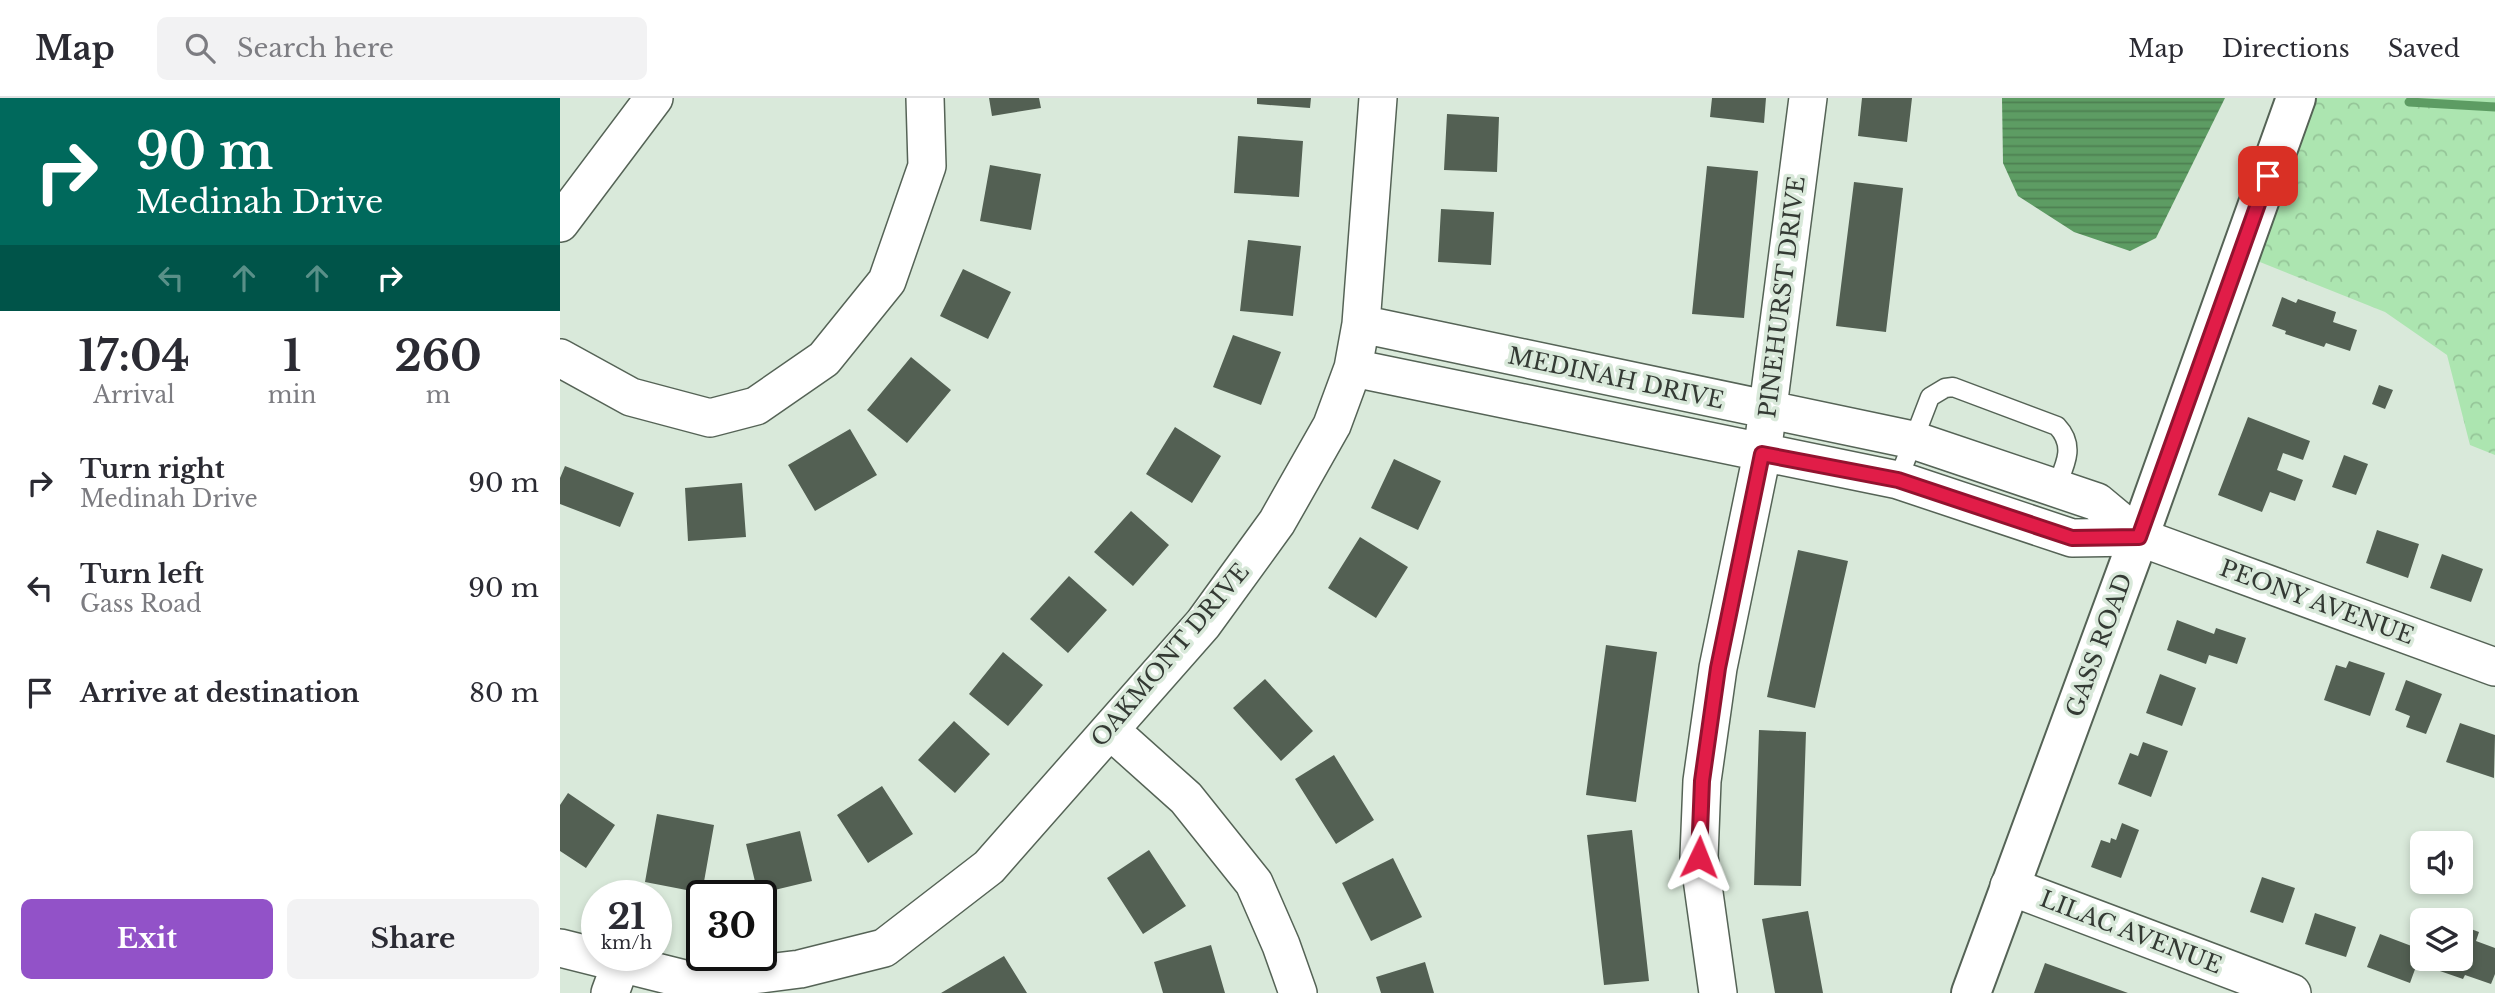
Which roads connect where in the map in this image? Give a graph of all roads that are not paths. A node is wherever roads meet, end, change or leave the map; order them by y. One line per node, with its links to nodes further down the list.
1 (654, 98): 6 (street)
2 (925, 98): 8 (street)
3 (1378, 98): 7 (street, OAKMONT DRIVE)
4 (1808, 98): 10 (street, PINEHURST DRIVE)
5 (2296, 98): 15 (street, GASS ROAD)
6 (560, 223)
7 (1361, 324): 9 (street, OAKMONT DRIVE); 10 (street, MEDINAH DRIVE)
8 (560, 358)
9 (1353, 368): 12 (street, MEDINAH DRIVE); 17 (street, OAKMONT DRIVE)
10 (1767, 409): 11 (street, MEDINAH DRIVE); 12 (street, PINEHURST DRIVE)
11 (1913, 440): 13 (lane); 14 (street, MEDINAH DRIVE); 14 (lane)
12 (1762, 454): 13 (street, MEDINAH DRIVE); 22 (street, PINEHURST DRIVE)
13 (1898, 480): 15 (street, MEDINAH DRIVE)
14 (2056, 487): 15 (street, MEDINAH DRIVE)
15 (2139, 537): 16 (street, PEONY AVENUE); 18 (street, GASS ROAD)
16 (2495, 667)
17 (1110, 730): 20 (street, OAKMONT DRIVE); 21 (street)
18 (2009, 886): 23 (street, GASS ROAD); 24 (street, LILAC AVENUE)
19 (560, 948): 20 (street, OAKMONT DRIVE)
20 (615, 978)
21 (1298, 993)
22 (1718, 993)
23 (1970, 993)
24 (2292, 993)

